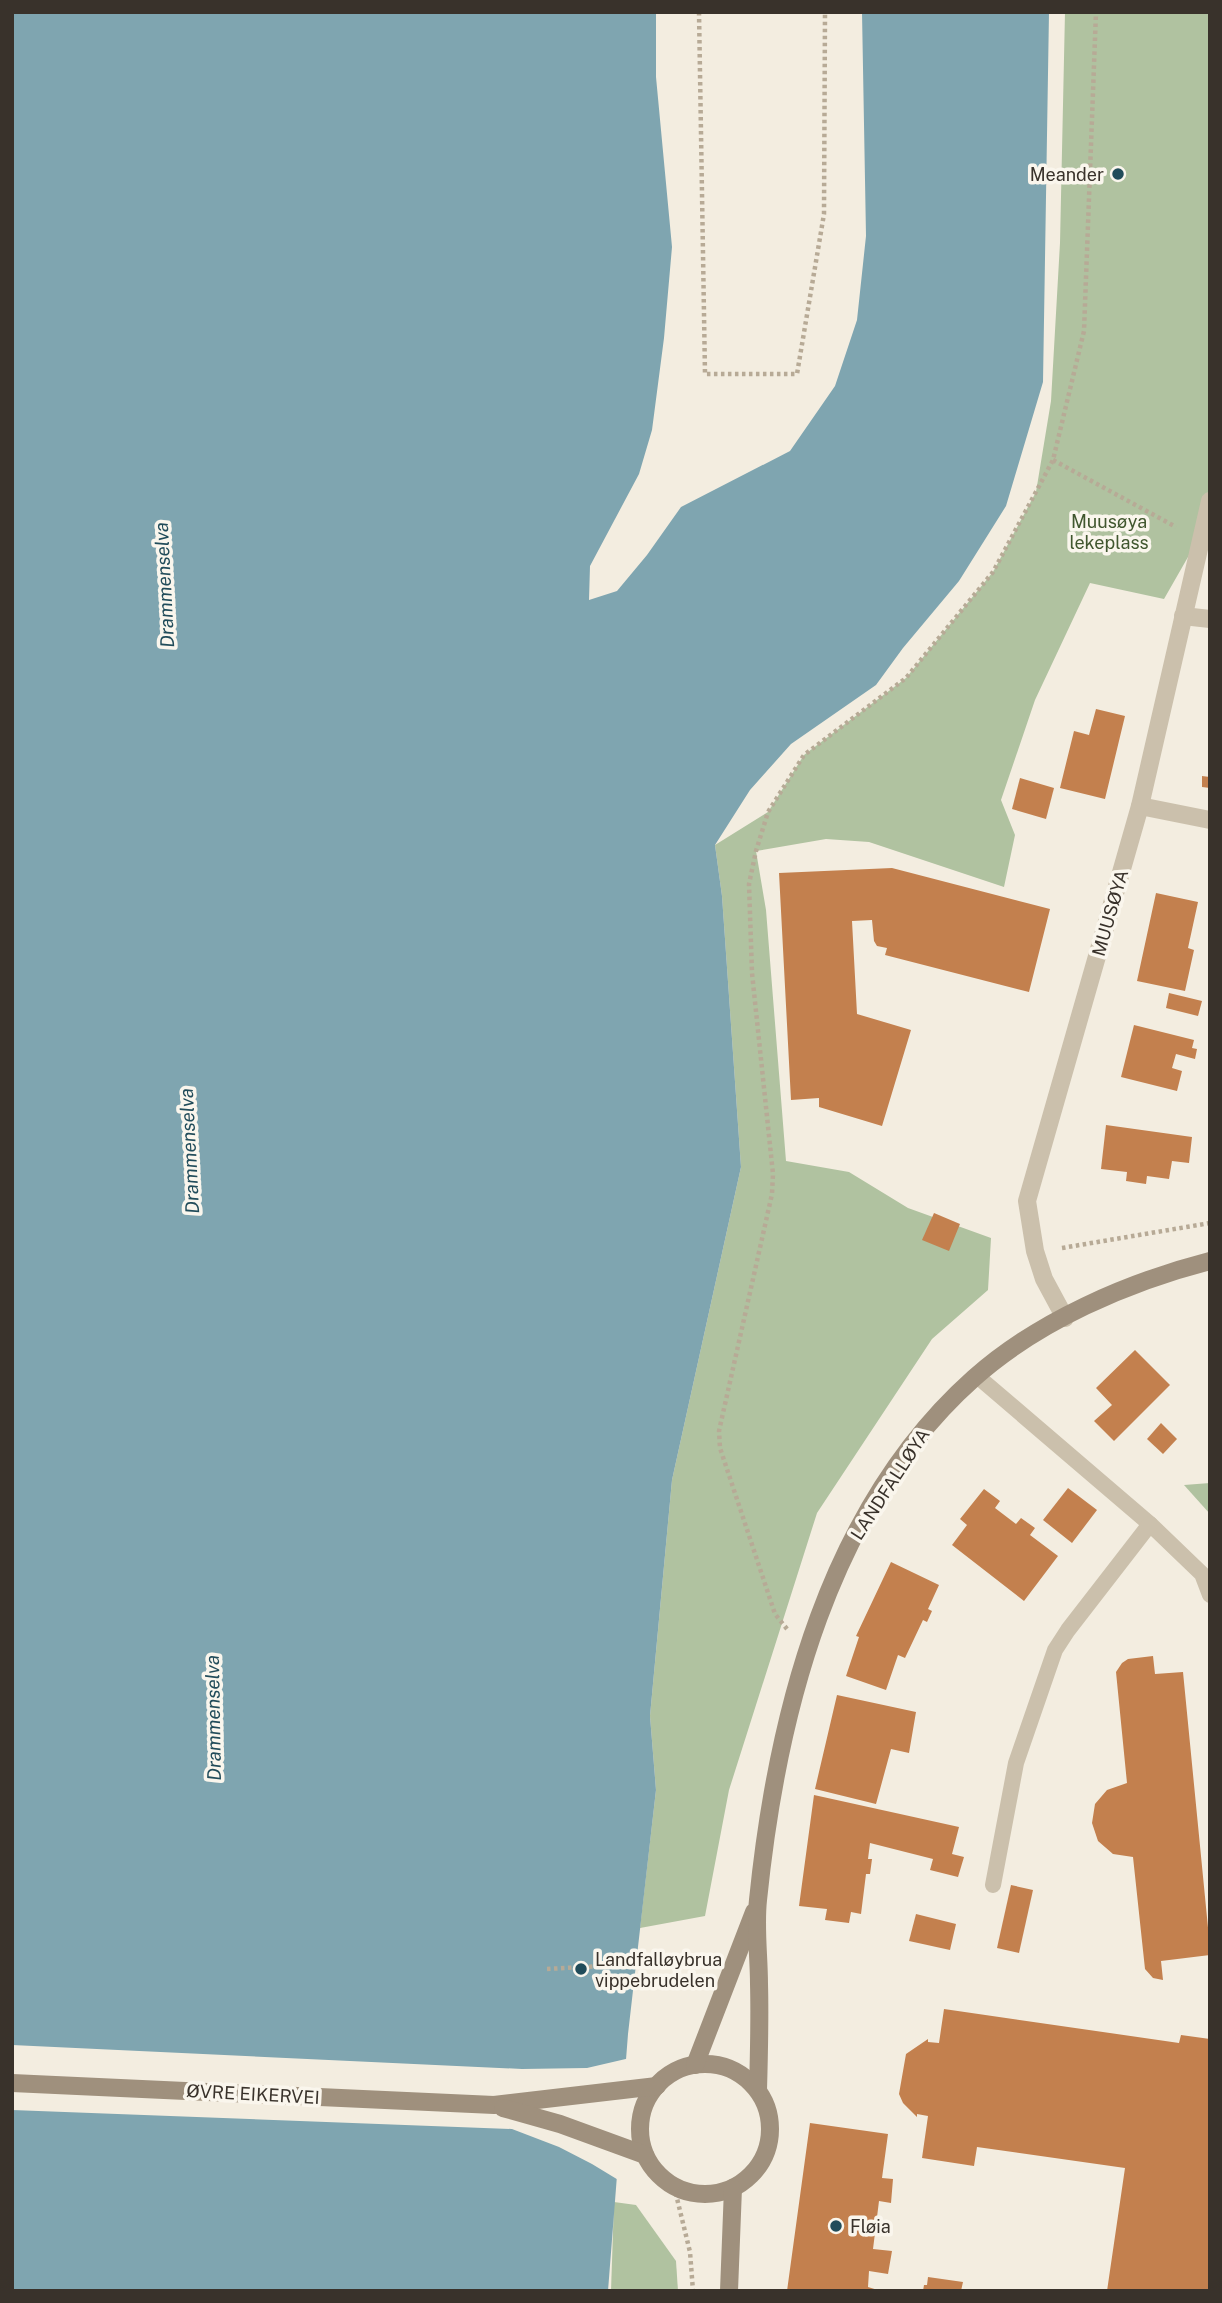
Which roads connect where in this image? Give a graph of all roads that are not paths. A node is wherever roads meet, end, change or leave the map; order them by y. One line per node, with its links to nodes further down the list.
1 (1210, 501): 2 (street, MUUSØYA)
2 (1183, 616): 3 (street); 4 (street, MUUSØYA)
3 (1210, 619)
4 (1140, 806): 5 (street); 7 (street, MUUSØYA)
5 (1210, 820)
6 (1210, 1261): 7 (main road, LANDFALLØYA)
7 (1065, 1318): 8 (main road, LANDFALLØYA)
8 (976, 1376): 9 (lane); 12 (main road, LANDFALLØYA)
9 (1150, 1524): 10 (lane); 11 (lane)
10 (1210, 1595)
11 (993, 1885)
12 (758, 1902): 13 (main road, LANDFALLØYA); 16 (main road, LANDFALLØYA)
13 (695, 2065): 15 (main road); 16 (main road)
14 (12, 2083): 17 (main road, ØVRE EIKERVEI)
15 (657, 2086): 17 (main road, ØVRE EIKERVEI); 18 (main road)
16 (758, 2090): 19 (main road)
17 (494, 2105): 18 (main road, ØVRE EIKERVEI)
18 (638, 2152): 19 (main road)
19 (733, 2188): 20 (main road)
20 (729, 2291)

